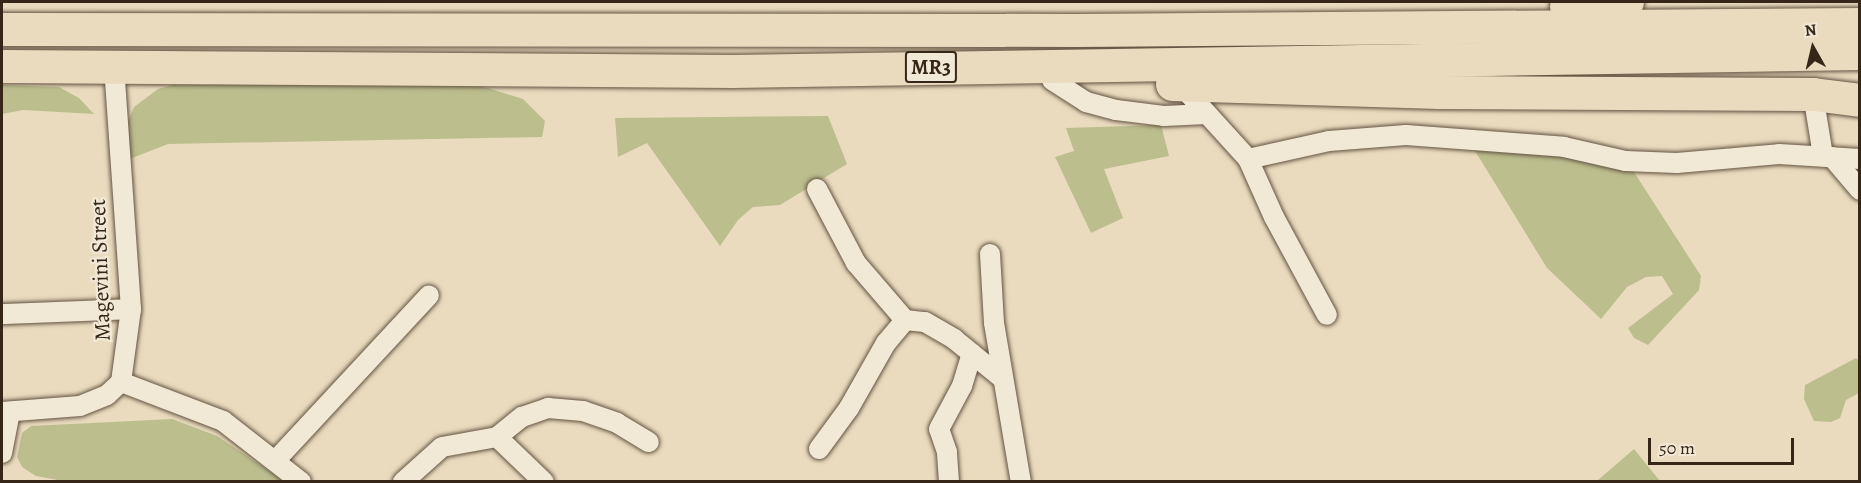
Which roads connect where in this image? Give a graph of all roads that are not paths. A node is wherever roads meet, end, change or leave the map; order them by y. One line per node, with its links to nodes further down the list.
1 (1627, 2): 4 (highway)
2 (1860, 24): 4 (highway, MR3)
3 (2, 29): 4 (highway, MR3)
4 (1076, 30)
5 (1860, 53): 8 (highway, MR3)
6 (114, 64): 7 (highway, MR3); 8 (highway, MR3); 21 (street, Magevini Street)
7 (2, 66)
8 (732, 70): 9 (highway)
9 (1053, 80): 10 (highway); 13 (street)
10 (1180, 84): 11 (highway); 13 (street)
11 (1813, 94): 12 (highway); 14 (street)
12 (1860, 100)
13 (1207, 114): 15 (street)
14 (1828, 156): 15 (street); 16 (street); 18 (street)
15 (1248, 159): 23 (street)
16 (1860, 159)
17 (817, 189): 24 (street)
18 (1860, 190)
19 (990, 254): 26 (street)
20 (429, 295): 33 (street)
21 (131, 309): 22 (street); 27 (street, Magevini Street)
22 (2, 314)
23 (1327, 315)
24 (905, 320): 25 (street); 31 (street)
25 (972, 354): 26 (street); 37 (street)
26 (1004, 380): 38 (street)
27 (121, 382): 28 (street); 33 (street)
28 (6, 412): 32 (street)
29 (497, 437): 30 (street); 35 (street); 36 (street)
30 (649, 442)
31 (819, 449)
32 (2, 453)
33 (275, 461): 34 (street)
34 (301, 482)
35 (403, 482)
36 (544, 482)
37 (950, 482)
38 (1021, 482)

